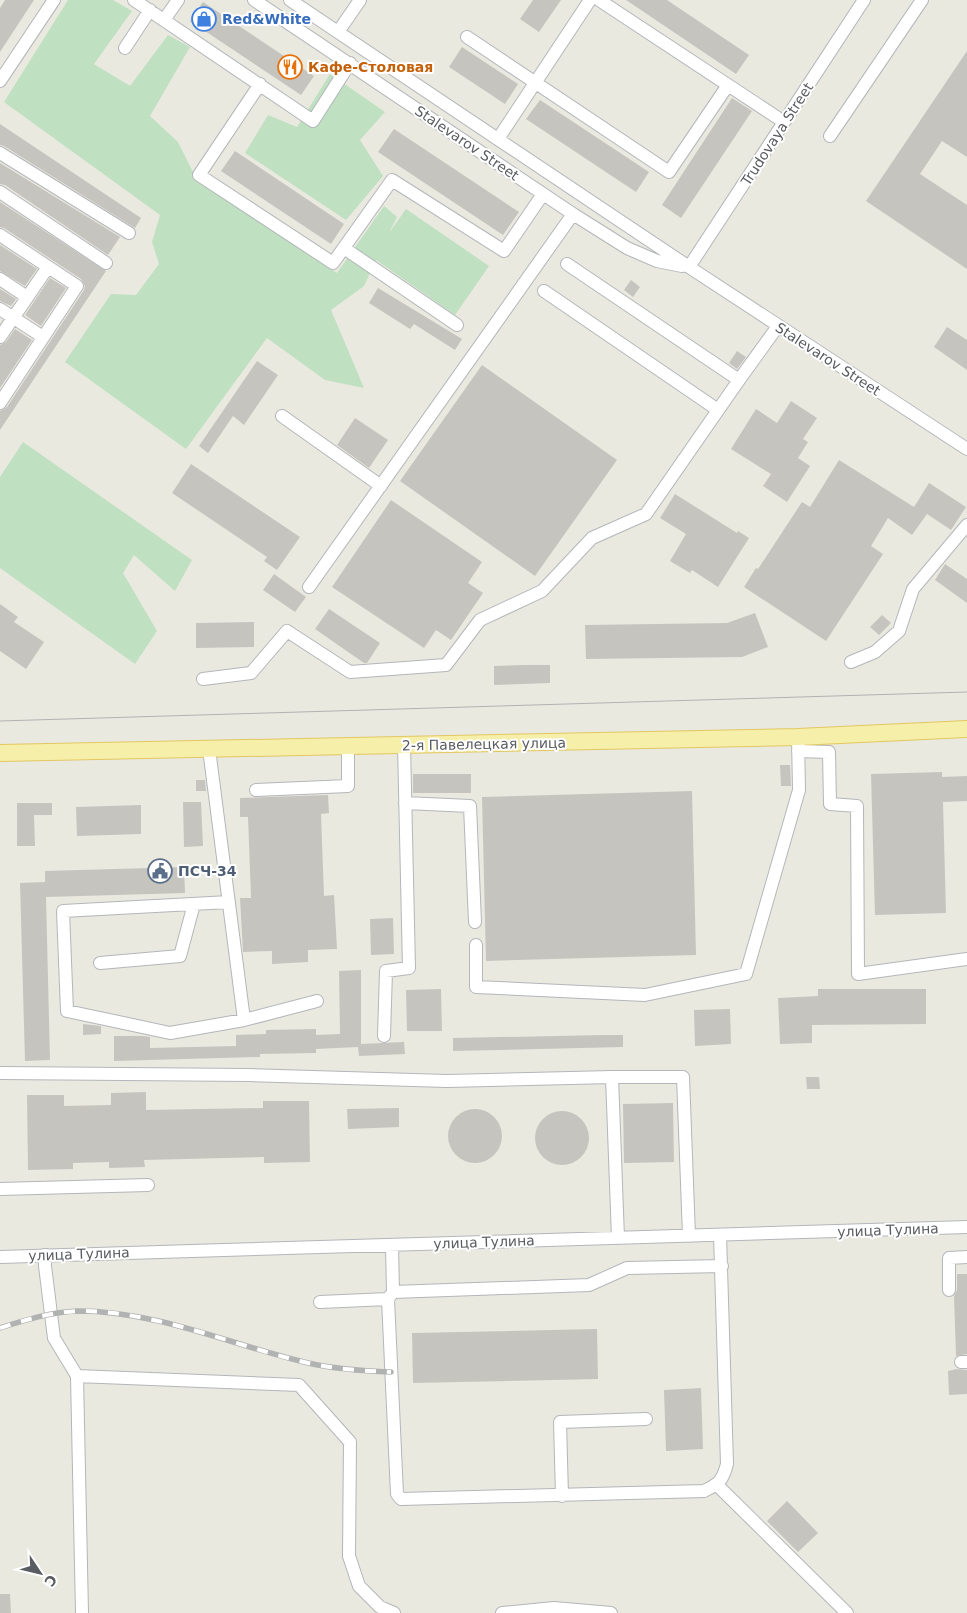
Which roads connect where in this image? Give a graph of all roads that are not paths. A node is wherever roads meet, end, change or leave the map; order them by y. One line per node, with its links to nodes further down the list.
1 (54, 0): 17 (street)
2 (134, 0): 11 (street)
3 (178, 0): 12 (street)
4 (254, 0): 16 (street, Stalevarov Street)
5 (290, 0): 13 (street, Stalevarov Street)
6 (360, 0): 13 (street)
7 (590, 0): 18 (street)
8 (598, 0): 20 (street)
9 (864, 0): 21 (street, Trudovaya Street)
10 (922, 0): 22 (street)
11 (150, 10): 12 (street); 15 (street)
12 (164, 20): 19 (street)
13 (338, 32): 23 (street, Stalevarov Street)
14 (467, 37): 18 (street)
15 (125, 48)
16 (350, 63): 19 (street); 26 (street, Stalevarov Street)
17 (0, 81)
18 (535, 82): 20 (street); 23 (street)
19 (260, 84): 30 (street)
20 (728, 85): 21 (street)
21 (784, 122): 34 (street, Trudovaya Street)
22 (830, 136)
23 (498, 139): 34 (street, Stalevarov Street)
24 (0, 153): 28 (street)
25 (0, 192): 31 (street)
26 (543, 194): 27 (street, Stalevarov Street); 30 (street)
27 (573, 214): 34 (street, Stalevarov Street); 49 (street)
28 (129, 233)
29 (0, 235): 33 (street)
30 (344, 248): 40 (street)
31 (106, 263)
32 (567, 264): 44 (street)
33 (48, 267): 37 (street); 43 (street)
34 (689, 267): 41 (street, Stalevarov Street)
35 (0, 279): 37 (street)
36 (544, 291): 46 (street)
37 (27, 297): 39 (street)
38 (0, 309): 39 (street)
39 (13, 317): 42 (street); 43 (street)
40 (457, 325)
41 (778, 326): 44 (street); 48 (street, Stalevarov Street)
42 (0, 337)
43 (43, 337): 45 (street)
44 (739, 380): 46 (street)
45 (0, 403)
46 (718, 410): 53 (street)
47 (282, 416): 49 (street)
48 (967, 450)
49 (381, 486): 51 (street)
50 (965, 533): 52 (street)
51 (309, 587)
52 (851, 662)
53 (203, 679)
54 (967, 729): 55 (main road, 2-я Павелецкая улица)
55 (798, 744): 56 (main road, 2-я Павелецкая улица); 65 (street); 66 (street)
56 (404, 745): 57 (main road, 2-я Павелецкая улица); 61 (street)
57 (348, 746): 58 (main road, 2-я Павелецкая улица); 60 (street)
58 (209, 749): 59 (main road, 2-я Павелецкая улица); 62 (street)
59 (0, 754)
60 (256, 790)
61 (405, 803): 64 (street); 70 (street)
62 (229, 902): 63 (street); 69 (street)
63 (194, 904): 67 (street); 69 (street)
64 (476, 922)
65 (476, 945)
66 (967, 960)
67 (100, 963)
68 (317, 1001): 69 (street)
69 (244, 1020)
70 (384, 1036)
71 (0, 1073): 72 (street)
72 (612, 1077): 77 (street); 78 (street)
73 (148, 1185): 74 (street)
74 (0, 1189)
75 (967, 1227): 76 (street, улица Тулина)
76 (720, 1235): 77 (street, улица Тулина); 83 (street)
77 (689, 1236): 78 (street, улица Тулина)
78 (618, 1238): 79 (street, улица Тулина)
79 (392, 1245): 80 (street, улица Тулина); 85 (street)
80 (45, 1255): 81 (street, улица Тулина); 87 (street)
81 (0, 1256)
82 (967, 1257): 84 (street)
83 (722, 1266): 85 (street); 89 (street)
84 (949, 1290)
85 (391, 1296): 86 (street); 90 (street)
86 (320, 1302)
87 (77, 1376): 91 (street); 92 (street)
88 (646, 1419): 90 (street)
89 (717, 1485): 90 (street); 95 (street)
90 (562, 1496)
91 (82, 1613)
92 (394, 1613)
93 (502, 1613): 94 (street)
94 (611, 1613)
95 (847, 1613)

